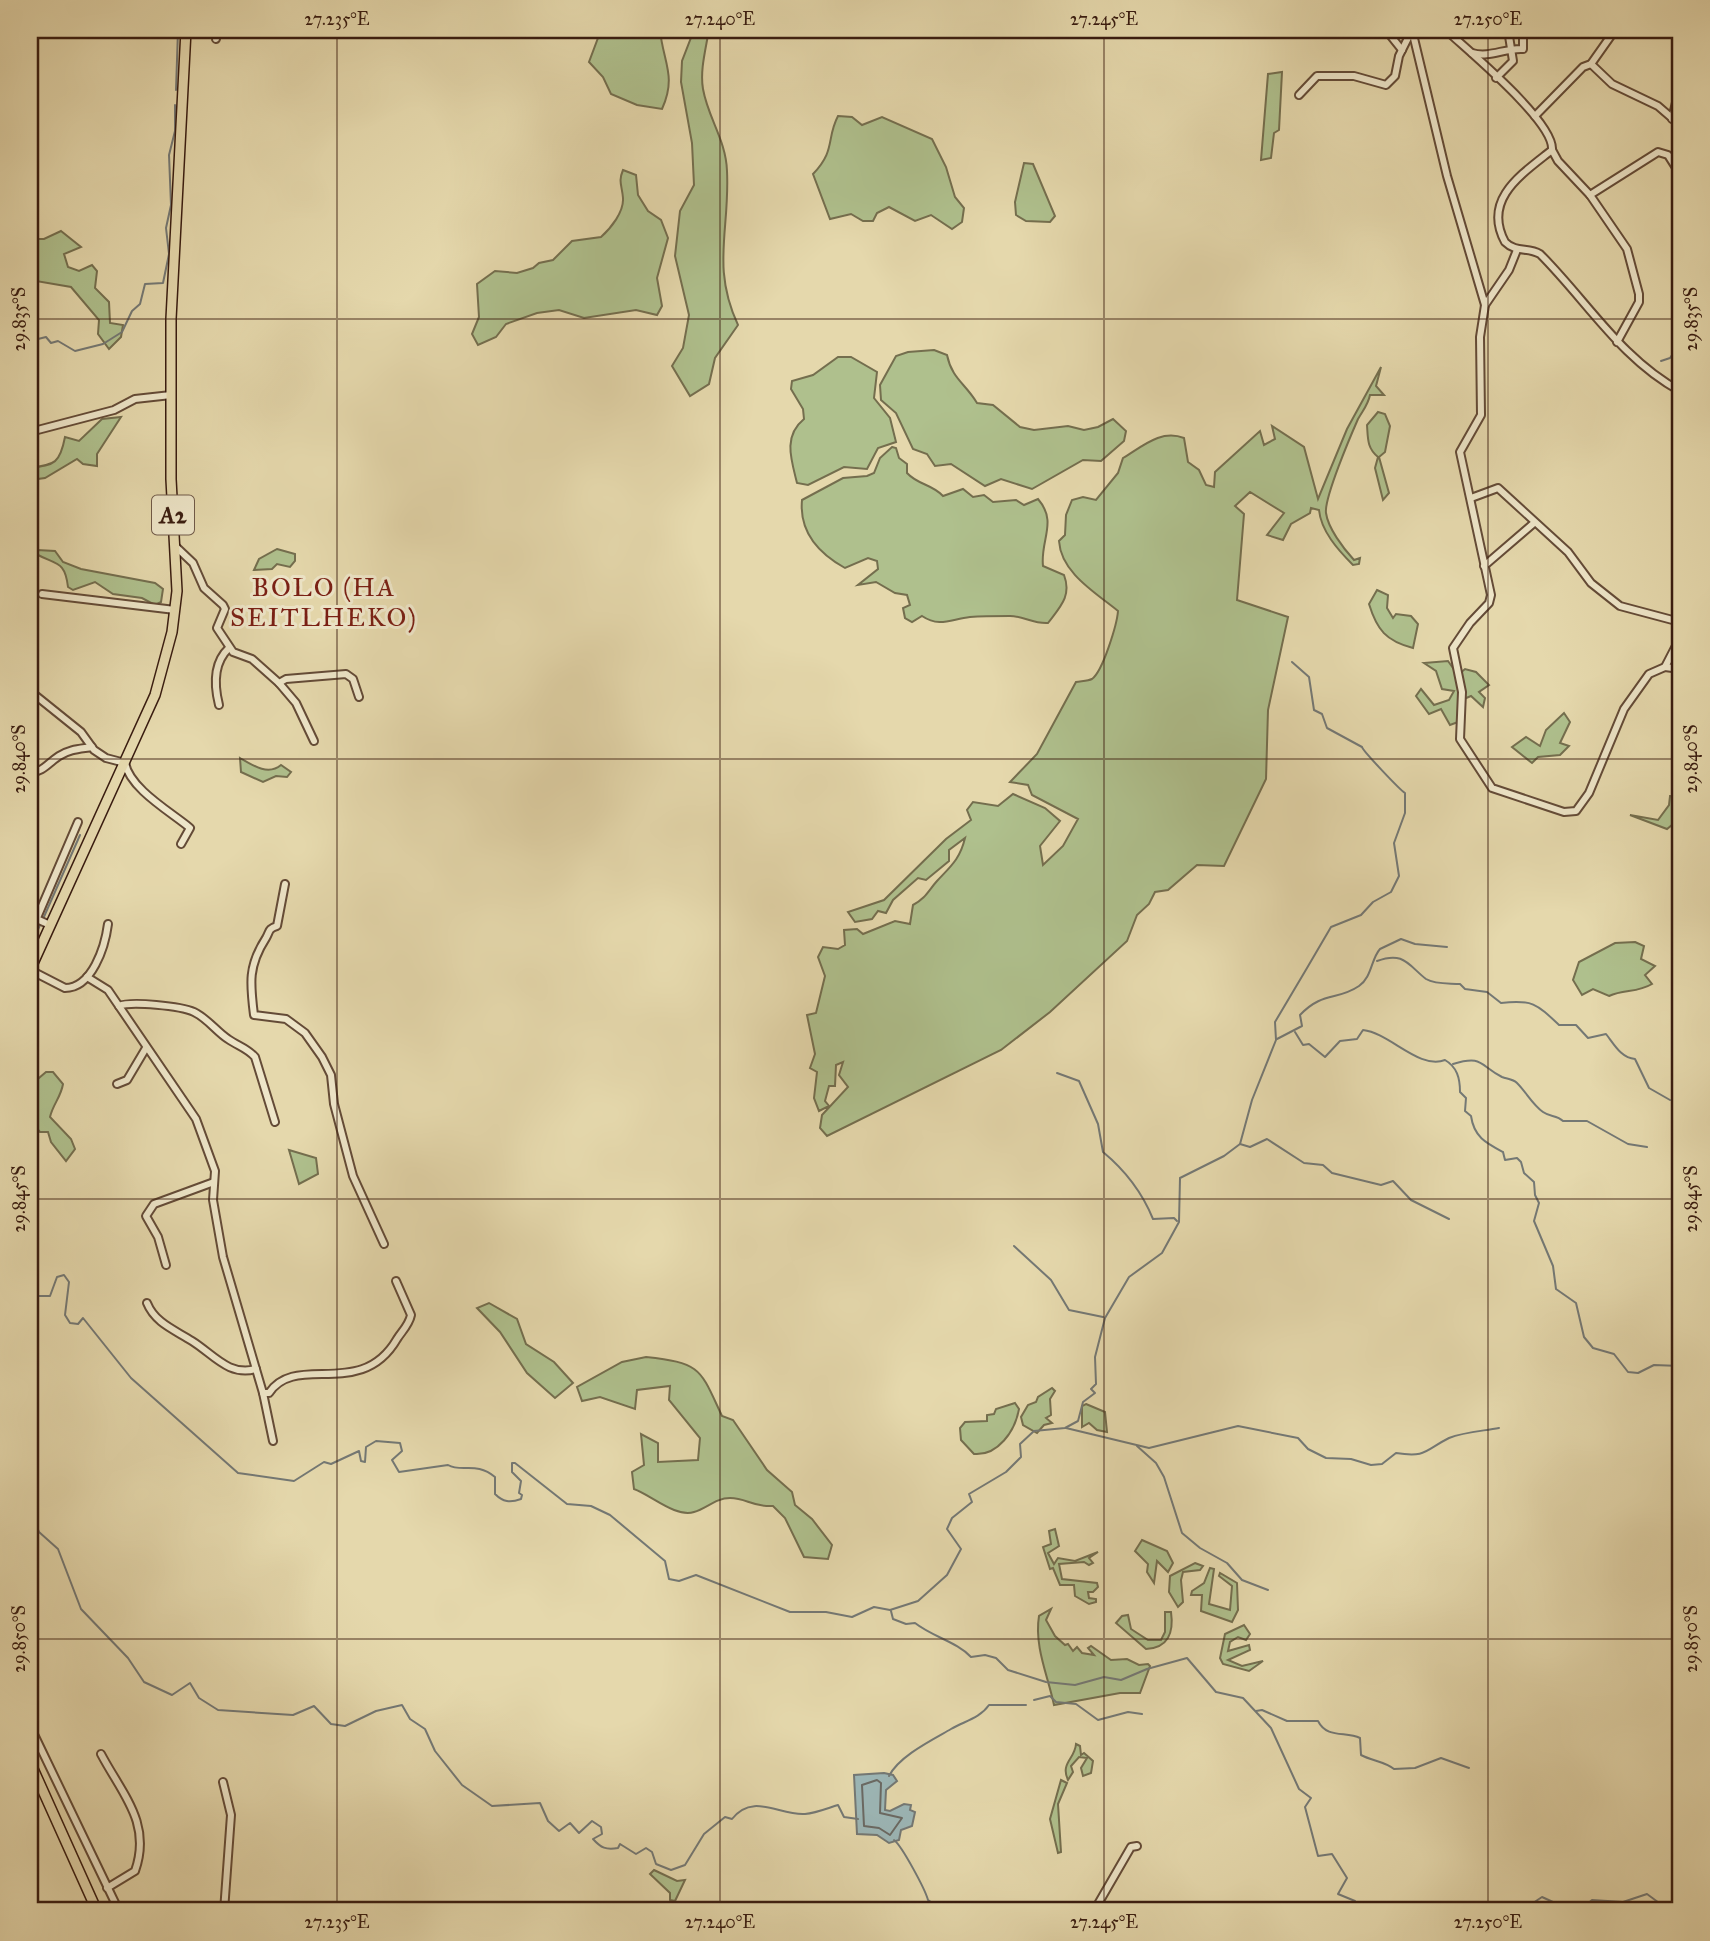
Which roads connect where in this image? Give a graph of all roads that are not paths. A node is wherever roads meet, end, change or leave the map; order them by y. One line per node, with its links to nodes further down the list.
1 (186, 30): 29 (main road, A2)
2 (217, 30): 11 (street)
3 (1386, 30): 13 (street)
4 (1412, 30): 13 (street); 26 (street)
5 (1446, 30): 14 (street)
6 (1508, 30): 12 (street)
7 (1523, 30): 12 (street)
8 (1600, 30): 10 (street)
9 (1615, 30): 10 (street)
10 (1608, 38): 15 (street)
11 (216, 39)
12 (1511, 48): 14 (street); 16 (street)
13 (1402, 50): 18 (street)
14 (1467, 51): 16 (street)
15 (1591, 64): 19 (street); 20 (street)
16 (1496, 78): 19 (street)
17 (1680, 86): 20 (street)
18 (1299, 94)
19 (1535, 116): 22 (street)
20 (1672, 118): 21 (street)
21 (1680, 125)
22 (1552, 149): 24 (street); 25 (street)
23 (1680, 174): 24 (street)
24 (1590, 195): 27 (street)
25 (1517, 250): 26 (street); 27 (street)
26 (1485, 305): 31 (street)
27 (1617, 342): 28 (street)
28 (1680, 391)
29 (171, 395): 30 (street); 33 (main road, A2)
30 (30, 432)
31 (1471, 498): 32 (street); 34 (street)
32 (1534, 523): 34 (street); 37 (street)
33 (174, 545): 36 (main road, A2); 39 (street)
34 (1484, 566): 40 (street)
35 (42, 594): 36 (street)
36 (175, 610): 48 (main road, A2)
37 (1680, 622)
38 (1680, 638): 40 (street)
39 (229, 648): 42 (street); 45 (street)
40 (1665, 667): 41 (street)
41 (1680, 670)
42 (279, 683): 44 (street); 46 (street)
43 (30, 691): 47 (street)
44 (359, 697)
45 (219, 705)
46 (314, 741)
47 (92, 747): 48 (street); 49 (street)
48 (125, 763): 51 (street); 55 (main road, A2)
49 (30, 773)
50 (78, 822): 53 (street)
51 (181, 844)
52 (285, 884): 64 (street)
53 (33, 917): 55 (street); 56 (street)
54 (108, 924): 58 (street)
55 (50, 925): 57 (main road, A2)
56 (30, 934)
57 (30, 970): 58 (street)
58 (87, 977): 59 (street)
59 (119, 1006): 60 (street); 62 (street)
60 (146, 1048): 61 (street); 63 (street)
61 (117, 1084)
62 (275, 1122)
63 (214, 1182): 65 (street); 68 (street)
64 (384, 1244)
65 (166, 1265)
66 (396, 1281): 69 (street)
67 (147, 1303): 68 (street)
68 (256, 1369): 69 (street)
69 (263, 1393): 70 (street)
70 (273, 1441)
71 (30, 1726): 76 (street)
72 (101, 1754): 76 (street)
73 (30, 1762): 77 (main road)
74 (223, 1782): 79 (street)
75 (1137, 1846): 80 (street)
76 (107, 1888): 78 (street)
77 (97, 1911)
78 (120, 1911)
79 (224, 1911)
80 (1094, 1911)

